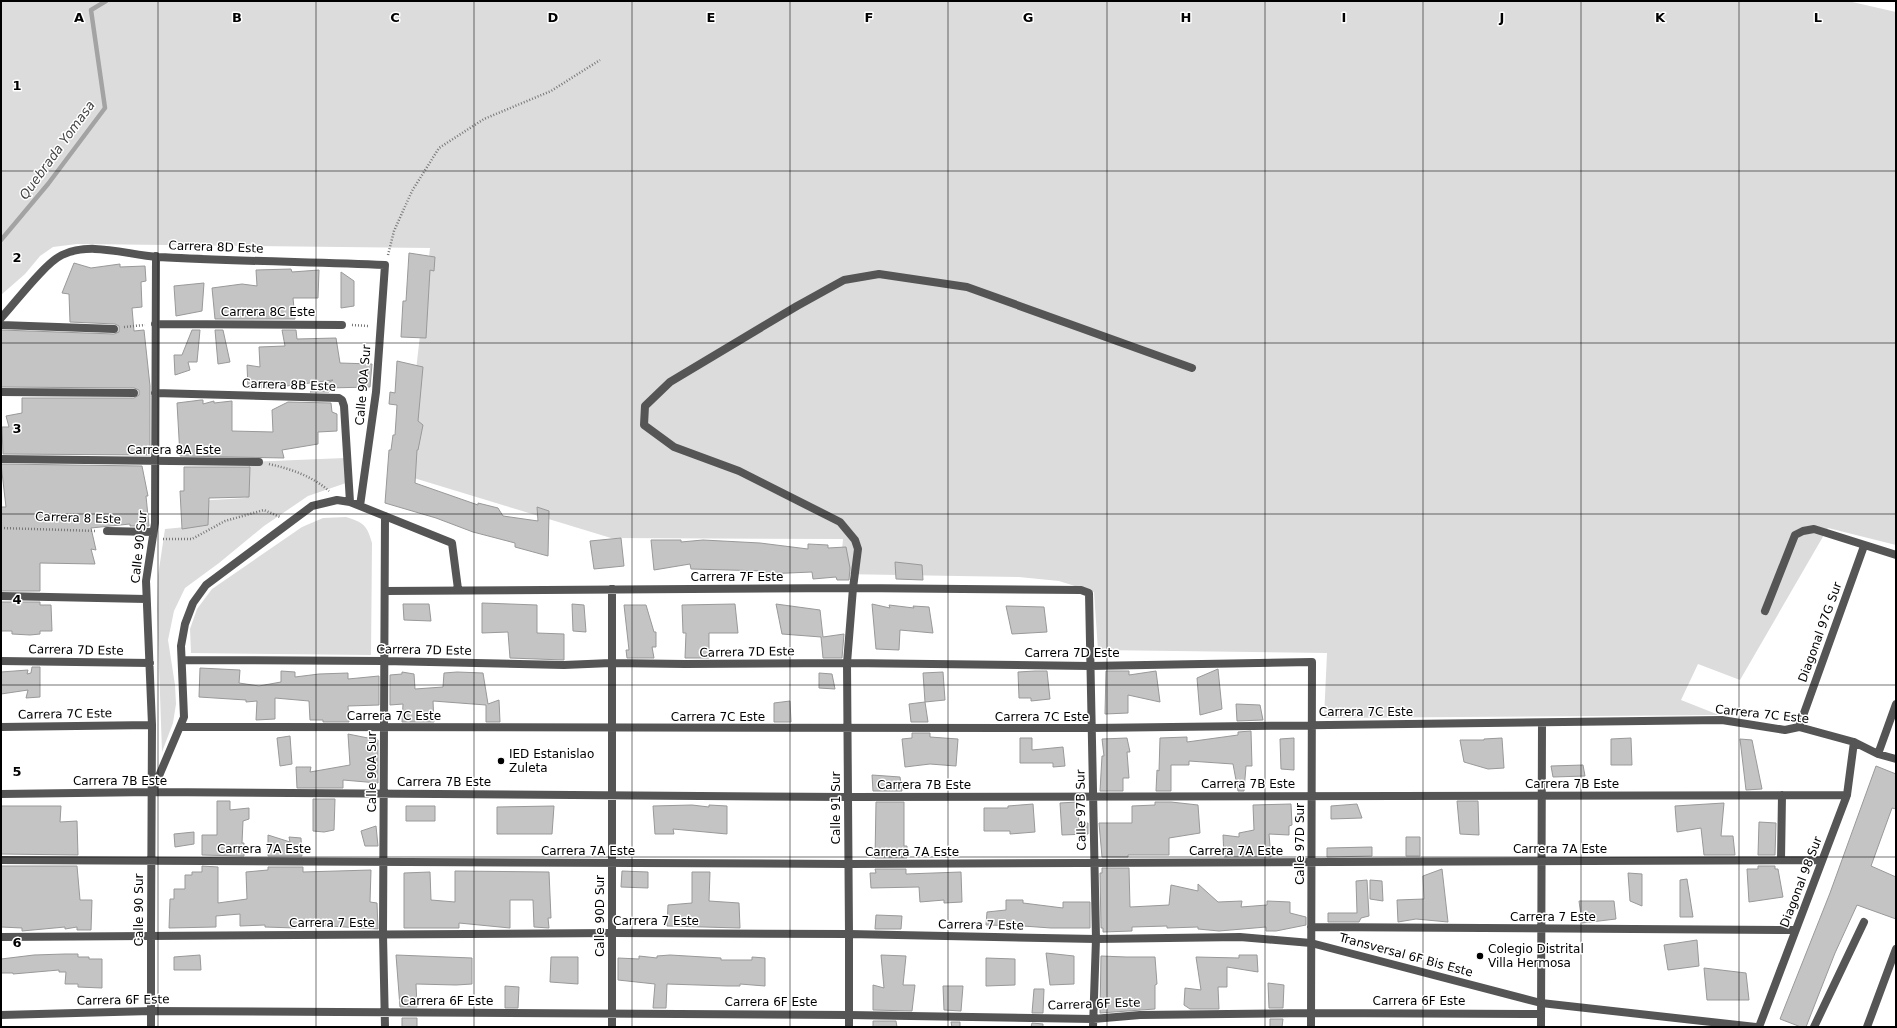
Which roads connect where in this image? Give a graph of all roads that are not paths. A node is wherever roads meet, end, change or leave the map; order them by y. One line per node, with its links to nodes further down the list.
1 (156, 256): 2 (street, Carrera 8D Este); 3 (street, Carrera 8D Este); 4 (street, Calle 90 Sur)
2 (385, 265): 16 (street, Calle 90A Sur)
3 (1, 318)
4 (156, 324): 6 (street, Carrera 8C Este); 11 (street, Calle 90 Sur)
5 (1, 325): 7 (street)
6 (342, 325)
7 (114, 329)
8 (1192, 368): 22 (street, Calle 91 Sur)
9 (1, 392): 10 (street)
10 (134, 393)
11 (155, 393): 13 (street, Calle 90 Sur); 15 (street, Carrera 8B Este)
12 (1, 459): 13 (street, Carrera 8A Este)
13 (156, 461): 14 (street, Carrera 8A Este); 19 (street, Calle 90 Sur)
14 (259, 462)
15 (350, 502): 16 (street); 30 (street, Calle 90 Sur)
16 (360, 506): 17 (street)
17 (385, 516): 23 (street); 25 (street, Calle 90A Sur)
18 (107, 531): 19 (street, Carrera 8 Este)
19 (153, 536): 28 (street, Calle 90 Sur)
20 (1864, 546): 21 (street); 29 (street); 44 (street, Diagonal 97G Sur)
21 (1896, 555)
22 (853, 588): 24 (street, Carrera 7F Este); 26 (street, Carrera 7F Este); 36 (street, Calle 91 Sur)
23 (458, 589): 24 (street, Carrera 7F Este); 25 (street, Carrera 7F Este)
24 (612, 589): 35 (street, Calle 90D Sur)
25 (385, 591): 32 (street, Calle 90A Sur)
26 (1089, 593): 37 (street, Calle 97B Sur)
27 (1, 596): 28 (street)
28 (146, 599): 34 (street, Calle 90 Sur)
29 (1765, 611)
30 (183, 660): 32 (street, Carrera 7D Este); 43 (street, Calle 90 Sur)
31 (1, 661): 34 (street, Carrera 7D Este)
32 (384, 661): 35 (street, Carrera 7D Este); 45 (street, Calle 90A Sur)
33 (1312, 662): 37 (street, Carrera 7D Este); 41 (street, Calle 97D Sur)
34 (150, 663): 40 (street, Calle 90 Sur)
35 (611, 663): 36 (street, Carrera 7D Este); 46 (street, Calle 90D Sur)
36 (847, 663): 37 (street, Carrera 7D Este); 48 (street, Calle 91 Sur)
37 (1090, 666): 47 (street, Calle 97B Sur)
38 (1896, 704): 50 (street)
39 (1542, 723): 41 (street, Carrera 7C Este); 44 (street, Carrera 7C Este); 58 (street)
40 (152, 725): 42 (street, Carrera 7C Este); 52 (street, Calle 90 Sur)
41 (1312, 725): 47 (street, Carrera 7C Este); 57 (street, Calle 97D Sur)
42 (1, 727)
43 (181, 727): 45 (street, Carrera 7C Este); 52 (street, Calle 90 Sur)
44 (1799, 727): 49 (street, Carrera 7C Este)
45 (384, 728): 46 (street, Carrera 7C Este); 54 (street, Calle 90A Sur)
46 (612, 728): 48 (street, Carrera 7C Este); 55 (street, Calle 90D Sur)
47 (1092, 728): 48 (street, Carrera 7C Este); 61 (street, Calle 97B Sur)
48 (848, 729): 60 (street, Calle 91 Sur)
49 (1854, 742): 50 (street, Carrera 7C Este); 59 (street, Diagonal 98 Sur)
50 (1878, 754): 51 (street, Carrera 7C Este)
51 (1896, 759)
52 (152, 792): 53 (street, Carrera 7B Este); 54 (street, Carrera 7B Este); 65 (street, Calle 90 Sur)
53 (1, 794)
54 (384, 794): 55 (street, Carrera 7B Este); 67 (street, Calle 90A Sur)
55 (612, 795): 60 (street, Carrera 7B Este); 69 (street, Calle 90D Sur)
56 (1782, 795): 58 (street, Carrera 7B Este); 59 (street, Carrera 7B Este); 63 (street)
57 (1312, 796): 58 (street, Carrera 7B Este); 61 (street, Carrera 7B Este); 68 (street, Calle 97D Sur)
58 (1542, 796): 66 (street)
59 (1846, 796): 64 (street, Diagonal 98 Sur)
60 (848, 797): 61 (street, Carrera 7B Este); 70 (street, Calle 91 Sur)
61 (1093, 797): 71 (street, Calle 97B Sur)
62 (1, 860): 65 (street, Carrera 7A Este)
63 (1781, 860): 64 (street, Carrera 7A Este); 66 (street, Carrera 7A Este)
64 (1822, 860): 75 (street, Diagonal 98 Sur)
65 (152, 861): 67 (street, Carrera 7A Este); 78 (street, Calle 90 Sur)
66 (1542, 861): 68 (street, Carrera 7A Este); 74 (street)
67 (384, 862): 69 (street, Carrera 7A Este); 79 (street, Calle 90A Sur)
68 (1312, 862): 71 (street, Carrera 7A Este); 73 (street, Calle 97D Sur)
69 (612, 863): 70 (street, Carrera 7A Este); 76 (street, Calle 90D Sur)
70 (849, 864): 71 (street, Carrera 7A Este); 77 (street, Calle 91 Sur)
71 (1094, 864): 81 (street, Calle 97B Sur)
72 (1864, 922): 101 (street)
73 (1311, 927): 74 (street, Carrera 7 Este); 82 (street, Calle 97D Sur)
74 (1541, 929): 75 (street, Carrera 7 Este); 84 (street)
75 (1795, 930): 100 (street, Diagonal 98 Sur)
76 (612, 933): 77 (street, Carrera 7 Este); 79 (street, Carrera 7 Este); 88 (street, Calle 90D Sur)
77 (849, 934): 81 (street, Carrera 7 Este); 91 (street, Calle 91 Sur)
78 (151, 935): 79 (street, Carrera 7 Este); 80 (street, Carrera 7 Este); 85 (street, Calle 90 Sur)
79 (383, 935): 86 (street, Calle 90A Sur)
80 (1, 937)
81 (1096, 939): 82 (street, Carrera 7 Este); 92 (street, Calle 97B Sur)
82 (1311, 943): 84 (street, Transversal 6F Bis Este); 87 (street, Calle 97D Sur)
83 (1896, 949): 102 (street)
84 (1541, 1003): 89 (street); 99 (street)
85 (151, 1011): 86 (street, Carrera 6F Este); 90 (street, Carrera 6F Este); 93 (street, Calle 90 Sur)
86 (384, 1012): 88 (street, Carrera 6F Este); 94 (street, Calle 90A Sur)
87 (1311, 1013): 89 (street, Carrera 6F Este); 92 (street, Carrera 6F Este); 97 (street, Calle 97D Sur)
88 (612, 1014): 91 (street, Carrera 6F Este); 95 (street, Calle 90D Sur)
89 (1541, 1014): 98 (street)
90 (1, 1015)
91 (850, 1015): 92 (street, Carrera 6F Este); 96 (street, Calle 91 Sur)
92 (1093, 1023)
93 (151, 1027)
94 (385, 1027)
95 (612, 1027)
96 (849, 1027)
97 (1311, 1027)
98 (1541, 1027)
99 (1756, 1027)
100 (1759, 1027)
101 (1814, 1027)
102 (1867, 1027)

